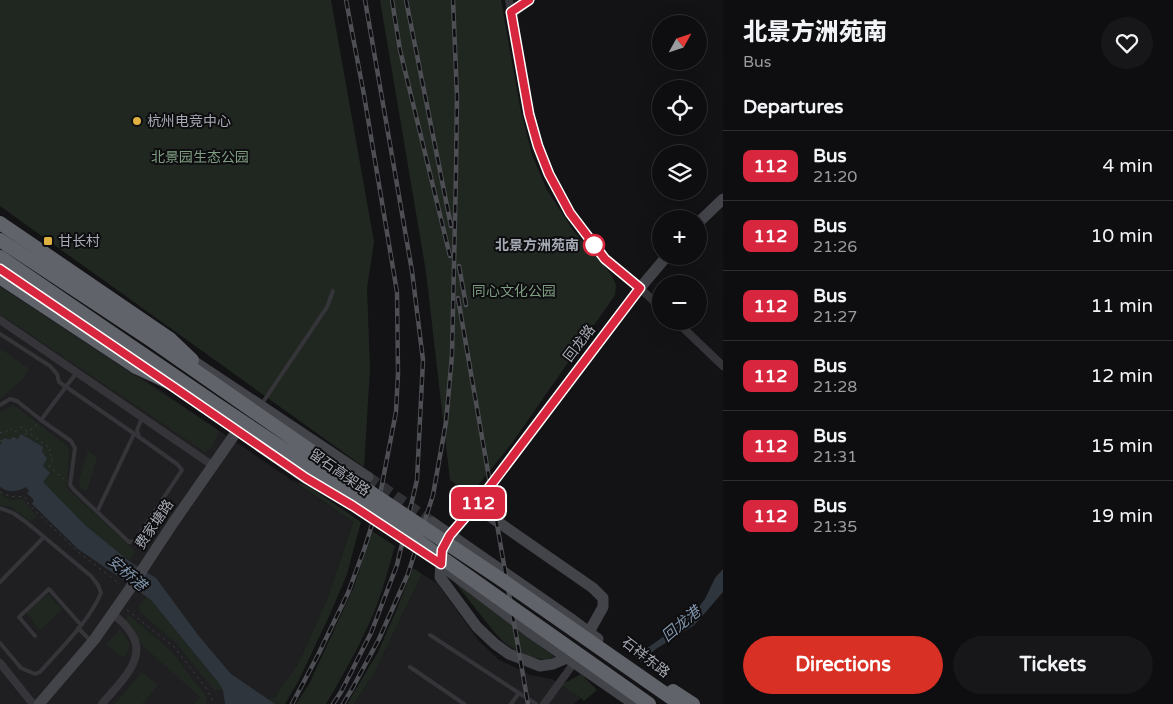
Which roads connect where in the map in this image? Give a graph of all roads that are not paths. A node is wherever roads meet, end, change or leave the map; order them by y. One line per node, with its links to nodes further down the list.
1 (509, 0): 3 (street)
2 (529, 0): 3 (main road)
3 (511, 12): 13 (street)
4 (723, 199): 5 (main road)
5 (707, 214)
6 (0, 223): 22 (highway, bridge)
7 (0, 233): 25 (main road)
8 (0, 240): 22 (highway, 留石高架路, bridge)
9 (0, 257): 24 (highway, 留石高架路, bridge)
10 (659, 265): 13 (main road, 回龙路)
11 (0, 269): 28 (main road)
12 (0, 278): 24 (highway, bridge)
13 (640, 288): 15 (street); 33 (main road, 回龙路)
14 (333, 291): 25 (lane)
15 (652, 299)
16 (0, 320): 20 (street)
17 (685, 330): 19 (street)
18 (0, 334): 21 (lane)
19 (723, 366)
20 (77, 372): 21 (lane); 26 (street)
21 (66, 386): 27 (lane); 29 (lane)
22 (226, 392): 44 (highway, 留石高架路, bridge)
23 (0, 405): 27 (lane)
24 (219, 406): 52 (highway, 留石高架路, bridge)
25 (260, 406): 31 (main road)
26 (142, 417): 29 (lane); 30 (street)
27 (41, 420): 35 (lane)
28 (237, 431): 30 (main road, 费家塘路); 32 (main road)
29 (136, 436): 35 (lane); 35 (lane)
30 (212, 465): 42 (main road, 费家塘路)
31 (368, 478)
32 (353, 506)
33 (475, 506): 37 (main road, 回龙路); 44 (main road)
34 (0, 508): 38 (lane)
35 (97, 512)
36 (432, 522): 37 (main road, 石祥东路)
37 (450, 535): 40 (main road); 44 (main road, 石祥东路)
38 (44, 537): 41 (lane); 43 (lane)
39 (430, 556): 40 (main road)
40 (441, 564): 49 (main road); 49 (main road)
41 (0, 582)
42 (116, 609): 47 (main road, 费家塘路); 56 (street)
43 (80, 626): 46 (lane); 47 (lane); 48 (lane)
44 (586, 634): 63 (highway, 留石高架路, bridge); 64 (main road, 石祥东路); 65 (highway, bridge)
45 (430, 635): 53 (lane)
46 (35, 636)
47 (92, 642): 55 (main road, 费家塘路)
48 (0, 643)
49 (571, 660): 60 (street); 61 (main road)
50 (0, 664): 54 (street)
51 (410, 667): 57 (lane)
52 (605, 673): 61 (highway, bridge); 62 (highway, 留石高架路, bridge)
53 (519, 693): 58 (lane); 59 (lane)
54 (34, 704)
55 (39, 704)
56 (102, 704)
57 (464, 704)
58 (511, 704)
59 (536, 704)
60 (544, 704)
61 (634, 704)
62 (649, 704)
63 (680, 704)
64 (686, 704)
65 (693, 704)

